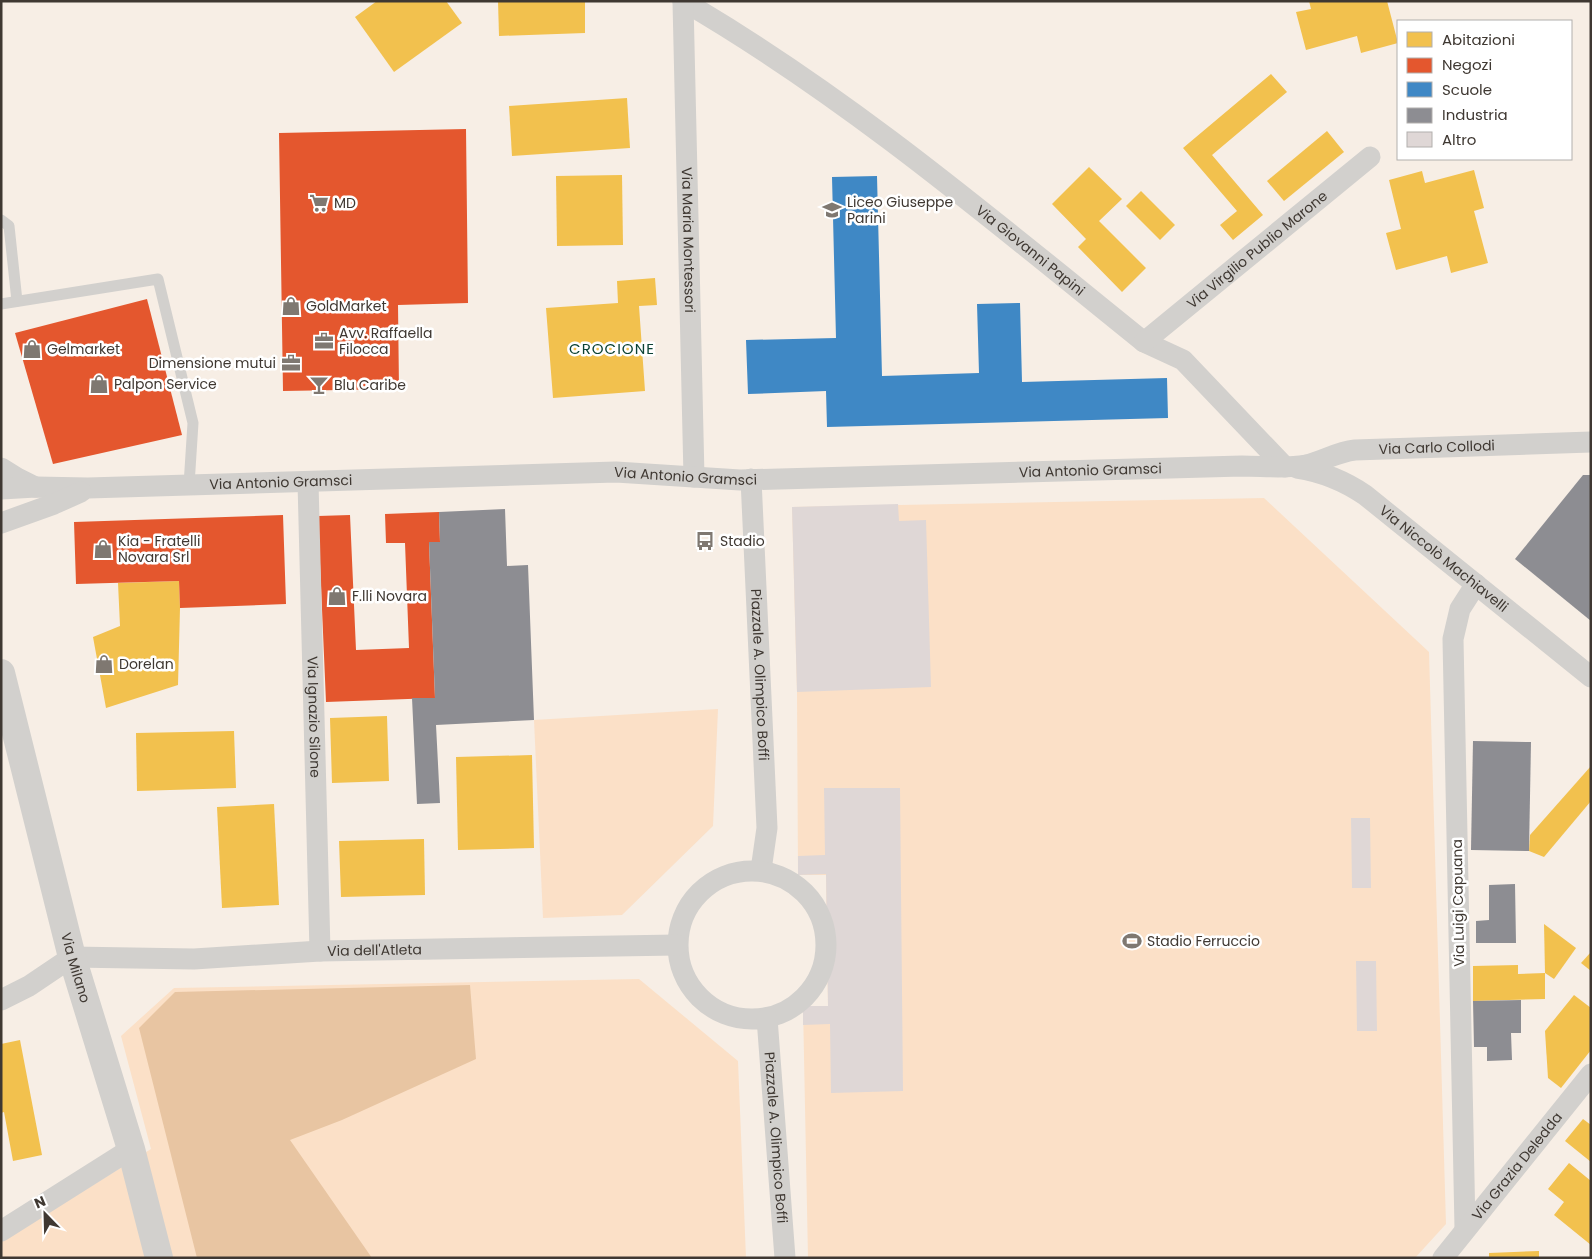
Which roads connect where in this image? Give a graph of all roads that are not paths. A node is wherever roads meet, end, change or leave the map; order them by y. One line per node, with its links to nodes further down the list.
1 (683, 1): 6 (street, Via Giovanni Papini); 10 (street, Via Maria Montessori)
2 (1370, 157): 6 (street, Via Virgilio Publio Marone)
3 (1, 220): 4 (lane)
4 (17, 301): 5 (lane); 13 (lane)
5 (1, 304)
6 (1144, 342): 8 (street, Via Giovanni Papini)
7 (1591, 442): 8 (street, Via Carlo Collodi)
8 (1284, 467): 11 (street, Via Antonio Gramsci); 18 (street, Via Niccolò Machiavelli)
9 (1, 468): 14 (street, Via Antonio Gramsci)
10 (694, 478): 11 (street, Via Antonio Gramsci); 12 (street, Via Antonio Gramsci)
11 (751, 479): 21 (street, Piazzale A. Olimpico Boffi)
12 (308, 482): 13 (street, Via Antonio Gramsci); 23 (street, Via Ignazio Silone)
13 (189, 485): 15 (street, Via Antonio Gramsci)
14 (36, 487): 15 (street, Via Antonio Gramsci); 16 (street, Via Antonio Gramsci)
15 (88, 488): 17 (street, Via Antonio Gramsci)
16 (1, 489)
17 (1, 523)
18 (1476, 584): 20 (street, Via Niccolò Machiavelli); 29 (street, Via Luigi Capuana)
19 (1, 674): 24 (main road, Via Milano)
20 (1591, 677)
21 (761, 870): 22 (street); 26 (street)
22 (677, 945): 23 (street, Via dell'Atleta); 26 (street)
23 (320, 951): 24 (street, Via dell'Atleta)
24 (72, 957): 25 (street); 28 (main road, Via Milano)
25 (1, 1000)
26 (767, 1018): 32 (street, Piazzale A. Olimpico Boffi)
27 (1591, 1074): 29 (street, Via Grazia Deledda)
28 (131, 1149): 30 (street); 31 (main road, Via Milano)
29 (1465, 1228): 33 (street, Via Grazia Deledda)
30 (1, 1231)
31 (159, 1258)
32 (785, 1258)
33 (1443, 1258)

